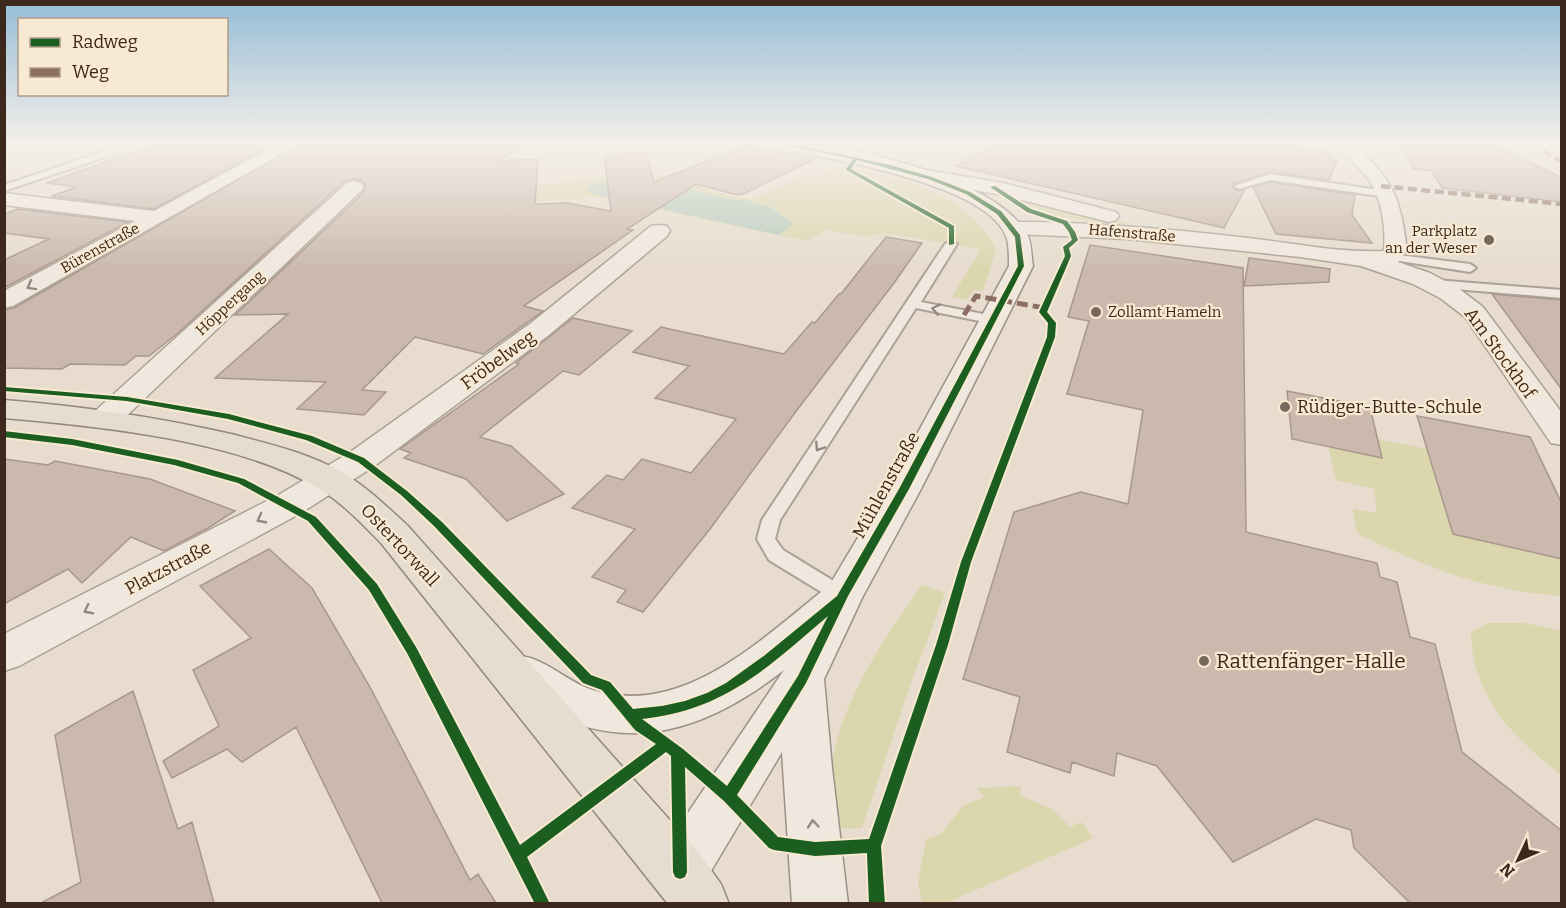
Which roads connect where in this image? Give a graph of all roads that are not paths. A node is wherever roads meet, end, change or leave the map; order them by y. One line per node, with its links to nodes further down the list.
1 (212, 186): 9 (street, Bürenstraße)
2 (953, 186): 10 (street, Hafenstraße)
3 (987, 186): 12 (street, Hafenstraße)
4 (1334, 186): 7 (lane)
5 (1382, 186): 7 (street)
6 (354, 187): 23 (street, Höppergang)
7 (1386, 194): 14 (street)
8 (4, 199): 9 (street)
9 (155, 217): 19 (street, Bürenstraße, one-way to 19)
10 (1016, 228): 12 (street, Hafenstraße); 21 (street, Mühlenstraße)
11 (659, 231): 25 (street, Fröbelweg)
12 (1212, 240): 15 (street, Hafenstraße)
13 (951, 244): 20 (lane)
14 (1391, 257): 15 (street); 16 (lane)
15 (1360, 259): 17 (street, Am Stockhof)
16 (1470, 268)
17 (1435, 284): 18 (lane); 24 (street, Am Stockhof)
18 (1562, 294)
19 (4, 301)
20 (913, 304): 21 (lane, one-way to 20); 26 (lane, one-way to 26)
21 (994, 320): 26 (street, Mühlenstraße)
22 (4, 410): 23 (main road, Ostertorwall)
23 (105, 419): 25 (main road, Ostertorwall)
24 (1562, 436)
25 (330, 480): 27 (street, Platzstraße, one-way to 27); 28 (main road, Ostertorwall)
26 (843, 596): 28 (street); 29 (street, Mühlenstraße)
27 (4, 654)
28 (507, 666): 30 (main road, Ostertorwall)
29 (802, 679): 30 (street, Mühlenstraße); 31 (street, one-way to 29)
30 (685, 893)
31 (820, 903)

